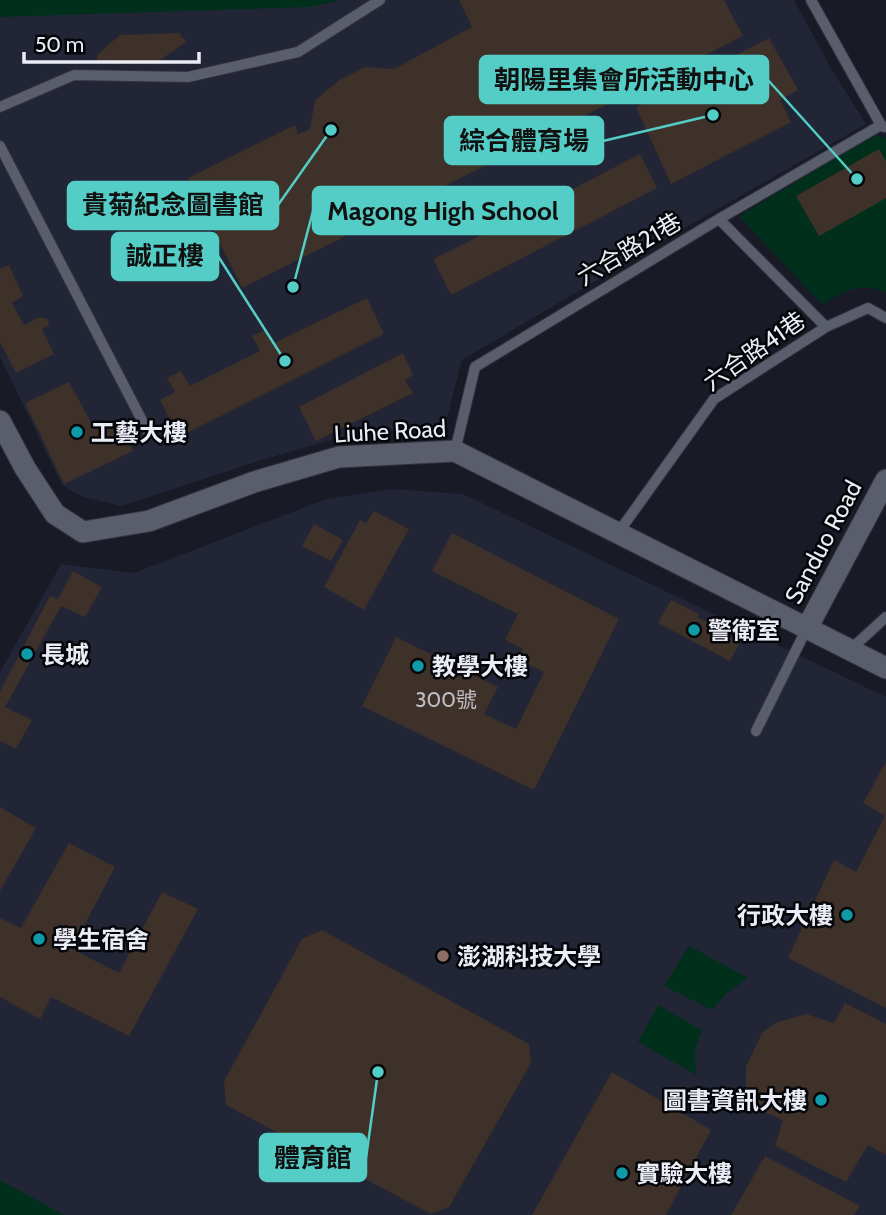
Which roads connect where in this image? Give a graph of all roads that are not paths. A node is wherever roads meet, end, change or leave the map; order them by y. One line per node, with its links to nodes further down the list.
1 (380, 0): 3 (lane)
2 (811, 0): 4 (lane)
3 (0, 107)
4 (883, 127): 6 (lane, 六合路21巷)
5 (0, 146): 10 (lane)
6 (719, 219): 8 (lane); 11 (lane, 六合路21巷)
7 (886, 318): 8 (lane, 六合路41巷)
8 (826, 327): 13 (lane, 六合路41巷)
9 (0, 421): 11 (street, Liuhe Road)
10 (149, 434)
11 (454, 451): 13 (street, Liuhe Road)
12 (886, 480): 15 (street, Sanduo Road)
13 (618, 533): 15 (street, Liuhe Road)
14 (886, 617): 16 (lane)
15 (807, 628): 16 (street, Liuhe Road); 18 (lane)
16 (850, 649): 17 (street, Liuhe Road)
17 (886, 668)
18 (756, 732)

